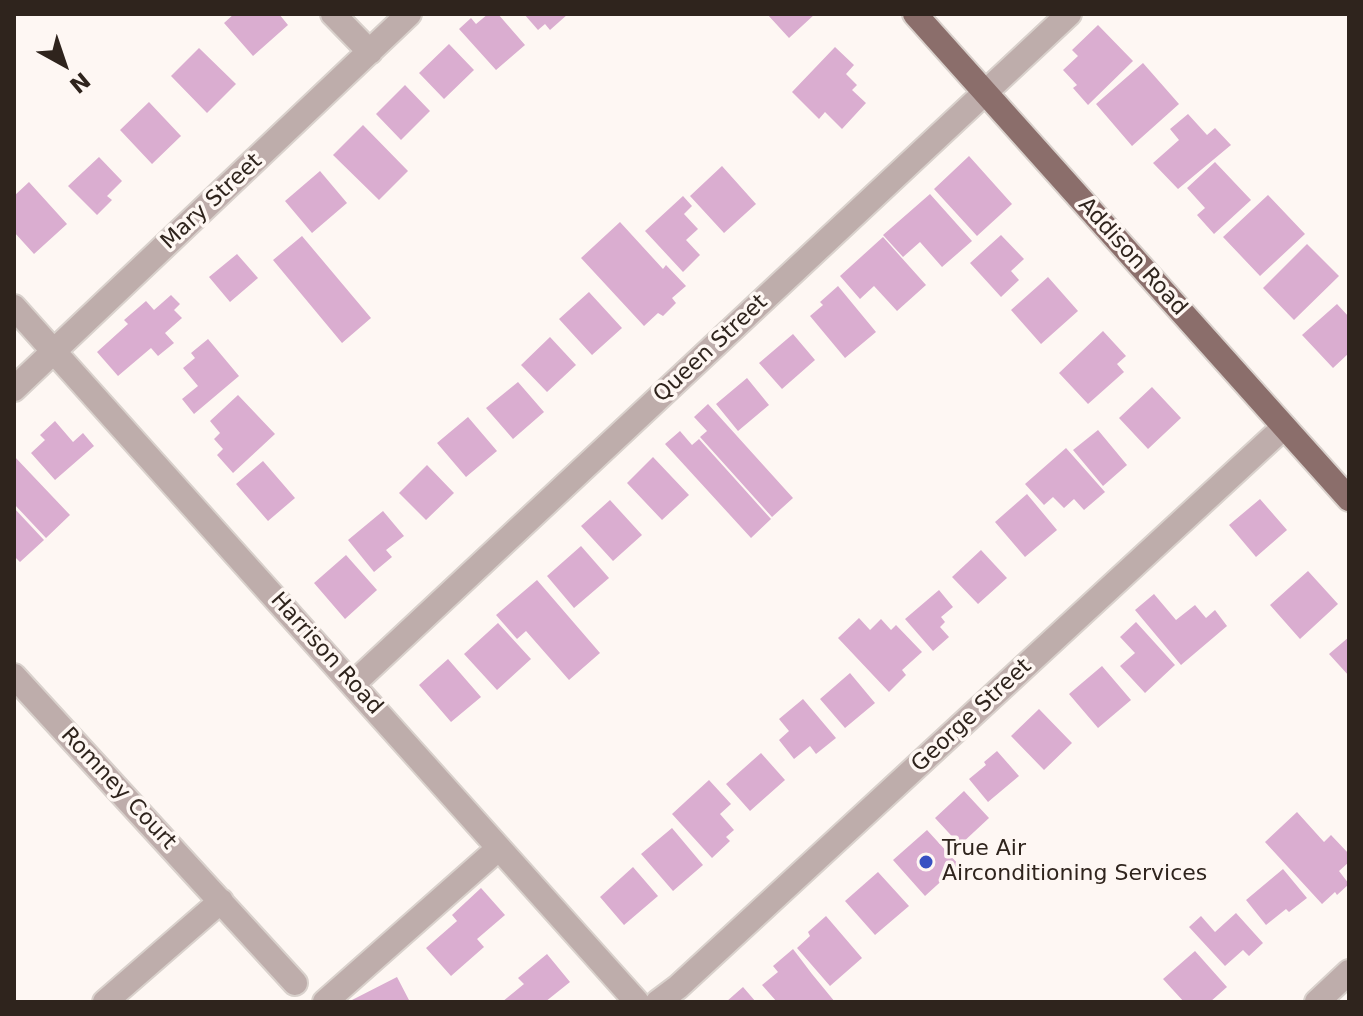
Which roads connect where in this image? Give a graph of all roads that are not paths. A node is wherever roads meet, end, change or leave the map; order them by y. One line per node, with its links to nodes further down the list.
1 (333, 14): 5 (street)
2 (409, 14): 5 (street, Mary Street)
3 (915, 14): 6 (main road, Addison Road)
4 (1069, 14): 6 (street, Queen Street)
5 (370, 52): 8 (street, Mary Street)
6 (985, 92): 10 (main road, Addison Road); 13 (street, Queen Street)
7 (14, 307): 8 (street, Harrison Road)
8 (54, 351): 9 (street, Mary Street); 13 (street, Harrison Road)
9 (14, 389)
10 (1284, 427): 11 (main road, Addison Road); 21 (street, George Street)
11 (1349, 499)
12 (14, 676): 15 (street, Romney Court)
13 (353, 684): 14 (street, Harrison Road)
14 (499, 848): 19 (street); 20 (street, Harrison Road)
15 (221, 901): 17 (street, Romney Court); 18 (street)
16 (1349, 972): 22 (street)
17 (295, 983)
18 (105, 1002)
19 (325, 1002)
20 (637, 1002)
21 (658, 1002)
22 (1317, 1002)

